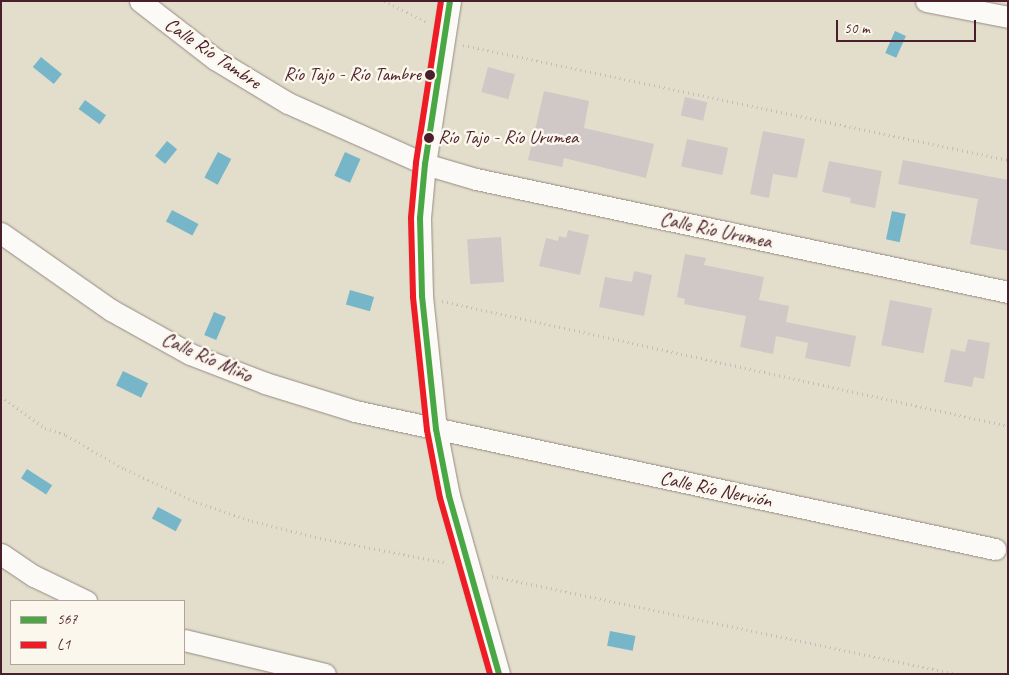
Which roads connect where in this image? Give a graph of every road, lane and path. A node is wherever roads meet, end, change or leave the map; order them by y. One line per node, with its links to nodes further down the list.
1 (140, 1): 8 (street, Calle Río Tambre)
2 (384, 1): 6 (path)
3 (450, 1): 6 (street)
4 (926, 1): 5 (street)
5 (1008, 17)
6 (443, 34): 7 (path); 8 (street)
7 (1008, 160)
8 (425, 164): 10 (street, Calle Río Urumea); 11 (street)
9 (1, 233): 14 (street, Calle Río Miño)
10 (1008, 292)
11 (422, 296): 13 (path); 14 (street)
12 (1, 396): 17 (path)
13 (1008, 426)
14 (436, 428): 15 (street, Calle Río Nervión); 17 (street)
15 (995, 549)
16 (1, 554): 18 (street)
17 (468, 571): 21 (street); 22 (path)
18 (84, 600)
19 (185, 640): 20 (street)
20 (324, 674)
21 (499, 674)
22 (959, 674)

